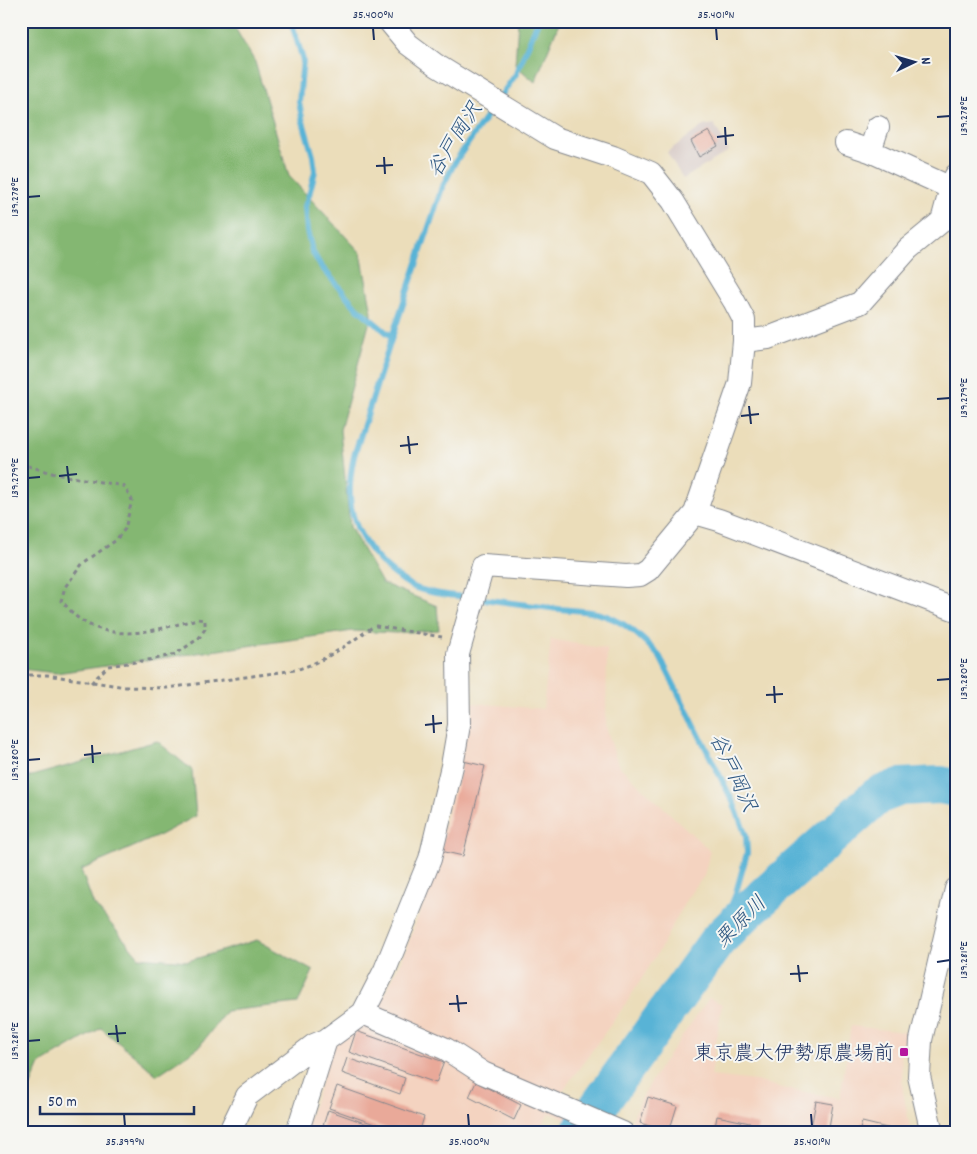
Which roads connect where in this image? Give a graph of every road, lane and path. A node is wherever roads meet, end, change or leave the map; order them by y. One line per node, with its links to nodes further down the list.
1 (389, 21): 6 (street)
2 (878, 127): 4 (street)
3 (846, 143): 4 (street)
4 (870, 151): 5 (street)
5 (953, 182): 6 (street)
6 (744, 341): 8 (street)
7 (21, 462): 12 (path)
8 (695, 513): 9 (street); 10 (street)
9 (956, 610)
10 (464, 633): 12 (path); 14 (street)
11 (21, 675): 12 (path)
12 (91, 683)
13 (956, 889): 19 (street)
14 (363, 1013): 15 (street); 18 (street)
15 (326, 1040): 16 (street); 17 (street)
16 (229, 1133)
17 (297, 1133)
18 (623, 1133)
19 (932, 1133)

